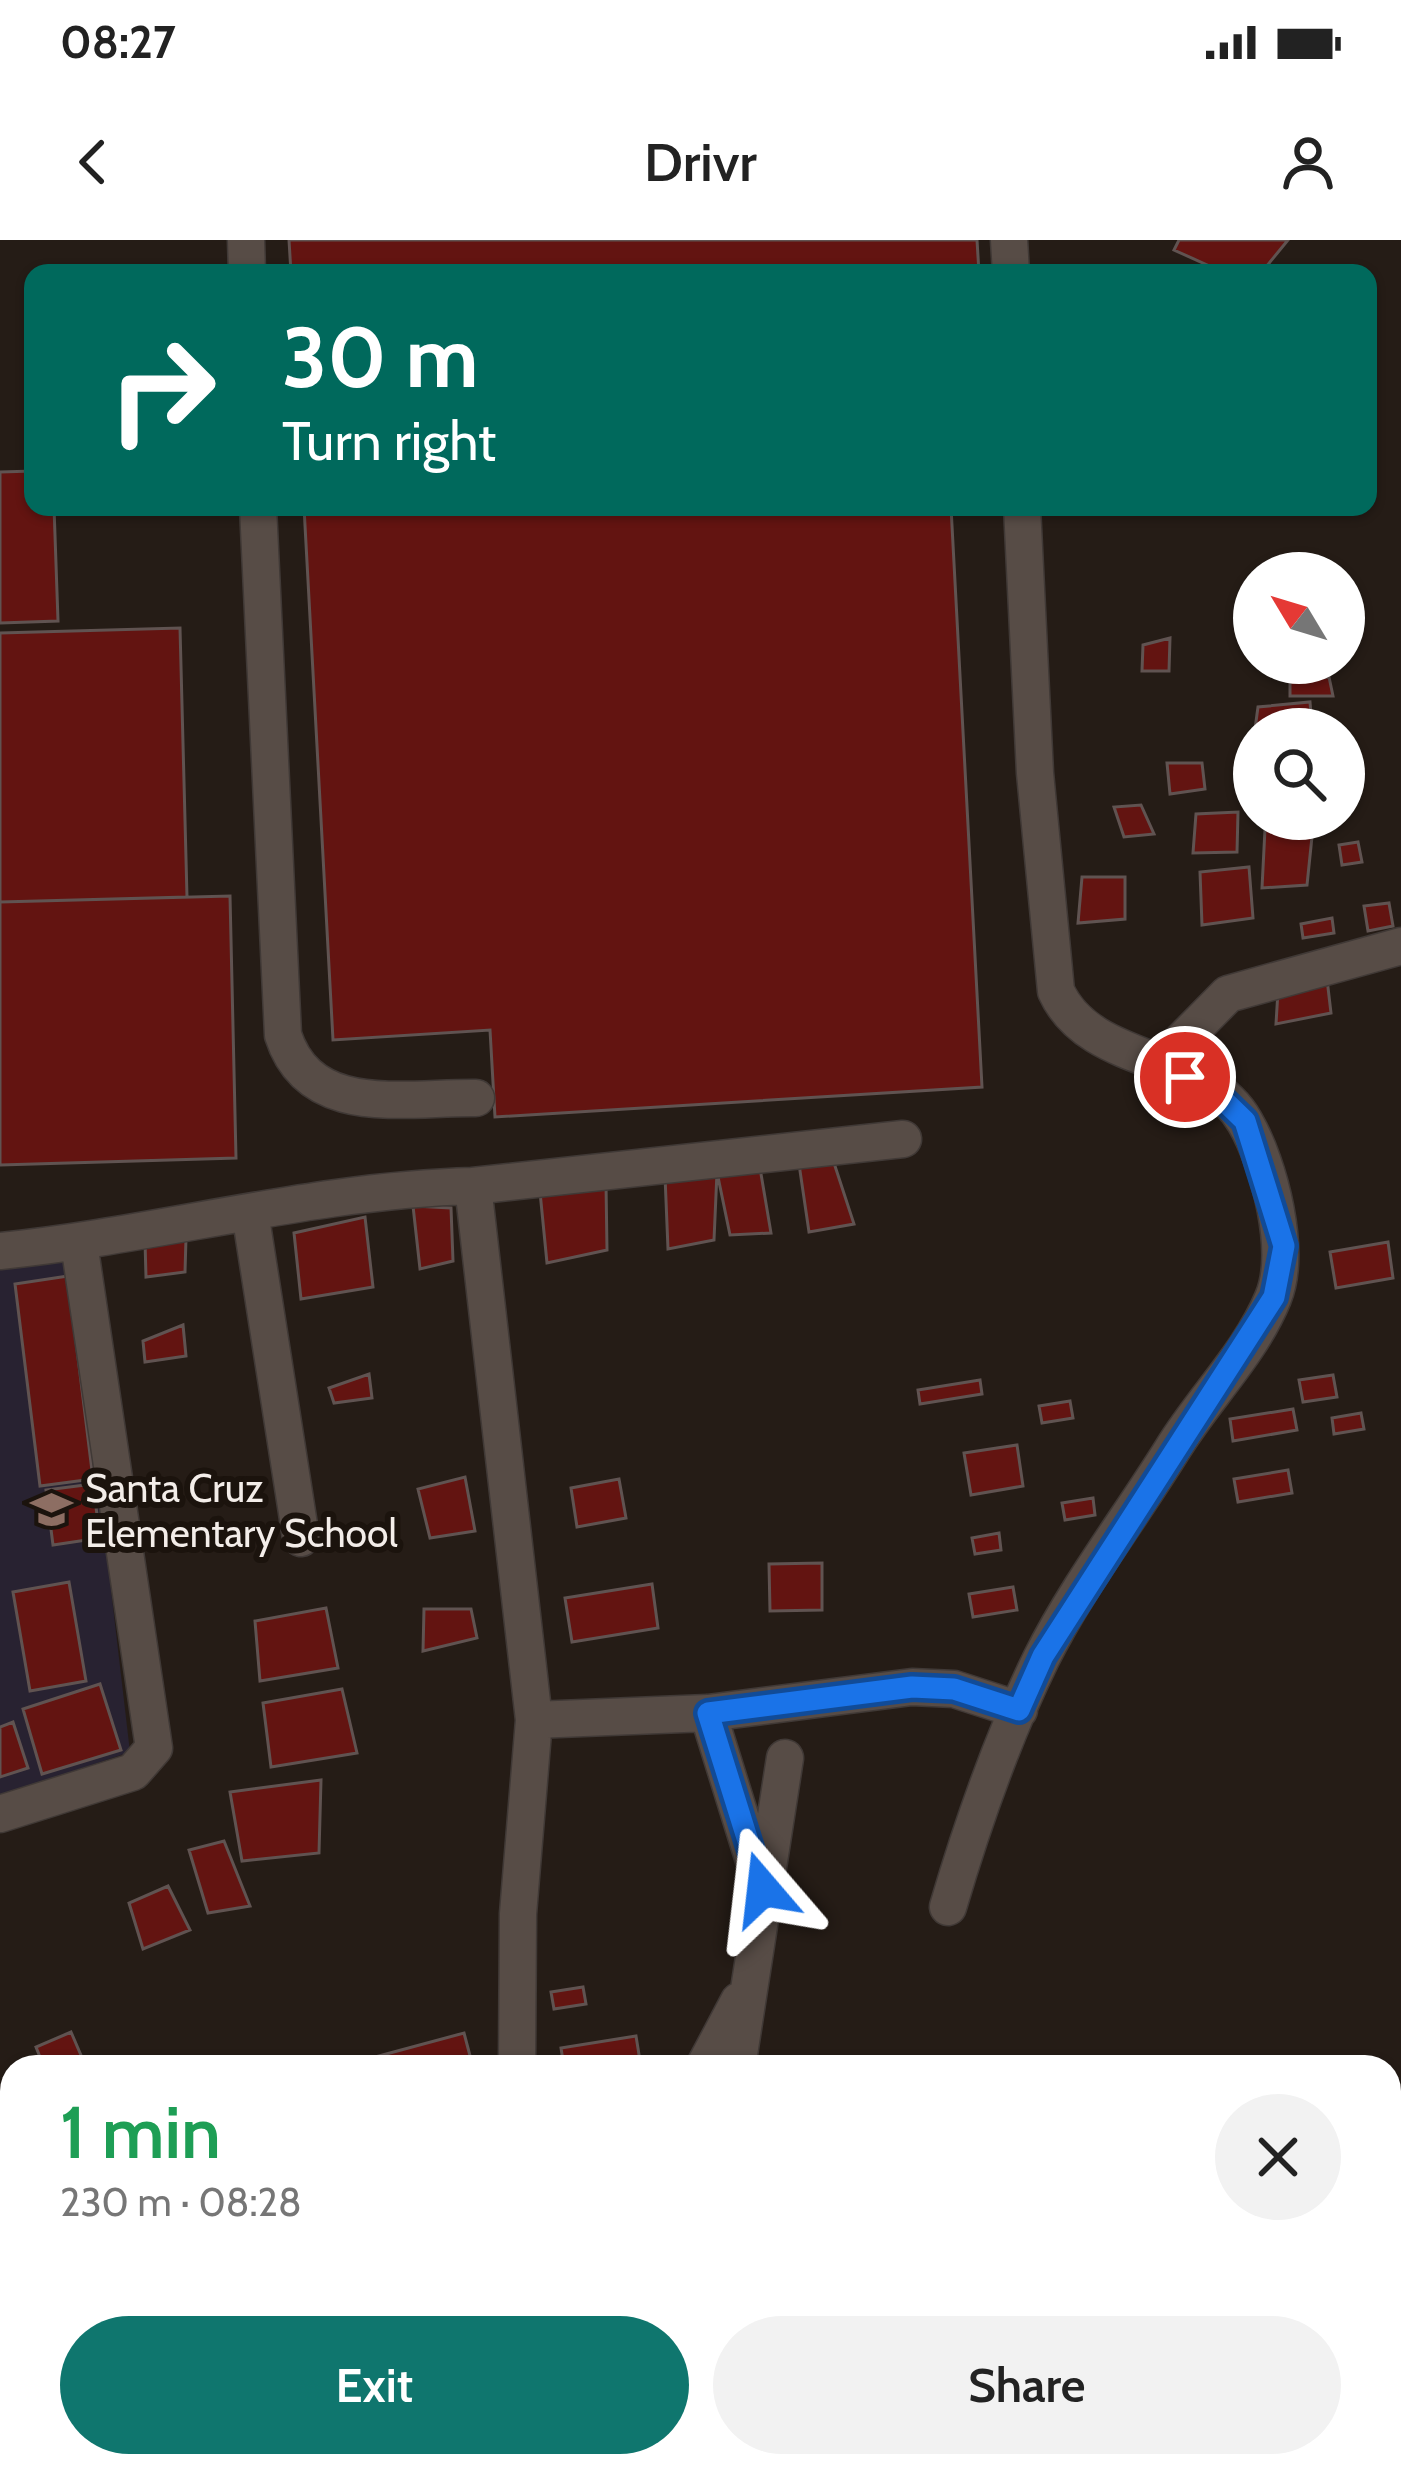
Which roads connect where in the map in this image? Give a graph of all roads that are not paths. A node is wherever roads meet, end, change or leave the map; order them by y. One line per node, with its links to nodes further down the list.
1 (258, 516): 5 (street)
2 (1022, 516): 4 (street)
3 (1401, 946): 4 (street)
4 (1159, 1065): 12 (street)
5 (476, 1098)
6 (904, 1139): 7 (street)
7 (473, 1186): 8 (street); 14 (street)
8 (250, 1212): 9 (street); 11 (street)
9 (80, 1243): 10 (street); 16 (street)
10 (0, 1251)
11 (301, 1538)
12 (1019, 1710): 13 (street); 18 (street)
13 (708, 1713): 14 (street); 17 (street)
14 (534, 1720): 20 (street)
15 (785, 1758): 17 (street)
16 (0, 1814)
17 (763, 1889): 19 (street)
18 (948, 1907)
19 (749, 1982): 21 (street); 22 (street)
20 (517, 2055)
21 (710, 2055)
22 (739, 2055)

